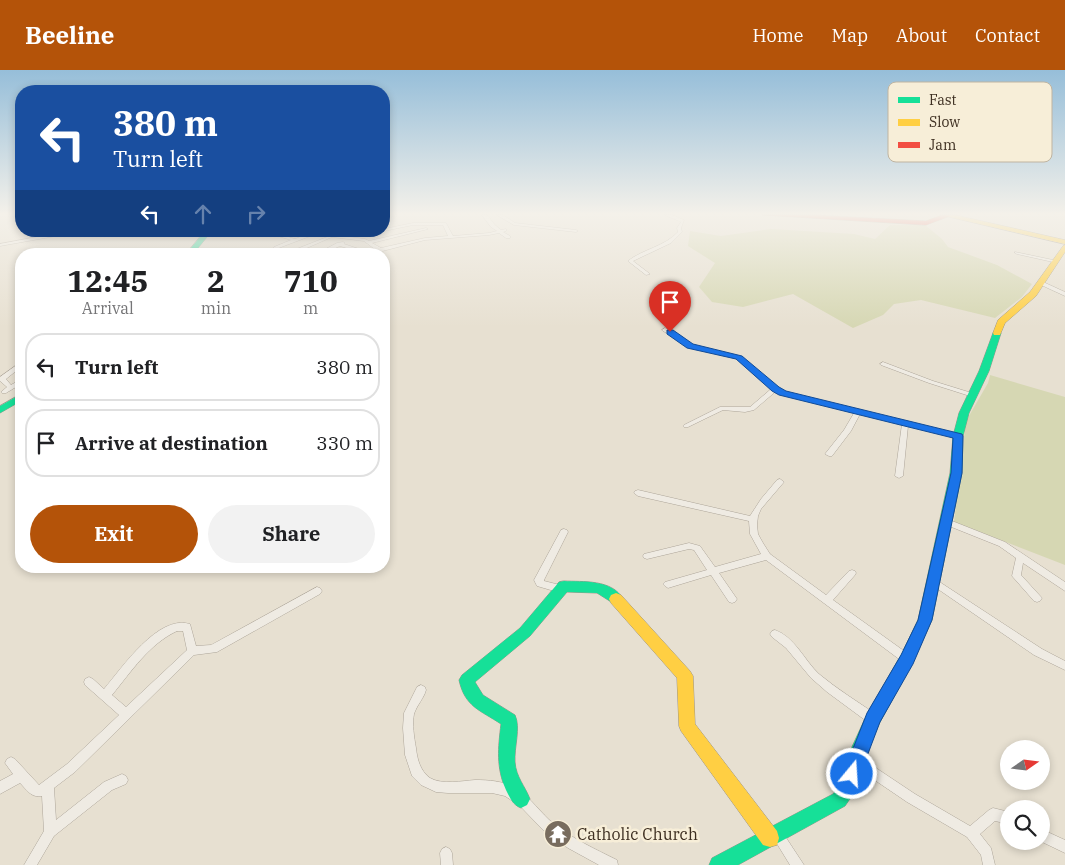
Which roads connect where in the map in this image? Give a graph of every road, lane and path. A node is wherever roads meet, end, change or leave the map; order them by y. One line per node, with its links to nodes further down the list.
1 (653, 252): 5 (street)
2 (1061, 252): 4 (street)
3 (1017, 253): 4 (street)
4 (1053, 261): 6 (street)
5 (648, 274)
6 (1041, 283): 7 (street); 17 (street)
7 (1065, 294)
8 (665, 330): 15 (street)
9 (883, 364): 17 (street)
10 (15, 369): 11 (street)
11 (11, 372): 12 (street); 14 (street)
12 (15, 373)
13 (15, 385): 14 (street)
14 (11, 388): 16 (street)
15 (775, 389): 20 (street); 22 (street)
16 (4, 392)
17 (973, 395): 23 (street)
18 (15, 401): 19 (street)
19 (0, 410)
20 (858, 412): 21 (street); 24 (street)
21 (906, 424): 23 (street); 25 (street)
22 (686, 426)
23 (958, 436): 29 (street)
24 (829, 454)
25 (898, 476)
26 (780, 482): 28 (street)
27 (638, 493): 28 (street)
28 (753, 519): 32 (street)
29 (946, 522): 33 (street); 36 (street)
30 (564, 532): 39 (street)
31 (647, 556): 34 (street)
32 (767, 556): 34 (street); 43 (street)
33 (1020, 558): 38 (street); 41 (street)
34 (714, 572): 37 (street); 42 (street)
35 (852, 573): 43 (street)
36 (935, 583): 46 (street); 47 (street)
37 (668, 584)
38 (1065, 587)
39 (561, 589): 59 (street); 63 (street)
40 (317, 591): 45 (street)
41 (1037, 598)
42 (732, 599)
43 (828, 599): 46 (street)
44 (775, 634): 52 (street)
45 (192, 652): 50 (street); 51 (street)
46 (907, 659): 52 (street)
47 (1065, 666)
48 (89, 682): 50 (street)
49 (421, 690): 59 (street)
50 (105, 696): 51 (street)
51 (127, 715): 57 (street)
52 (873, 719): 53 (street)
53 (856, 760): 62 (street); 63 (street)
54 (11, 763): 55 (street)
55 (22, 775): 57 (street); 58 (street)
56 (122, 780): 61 (street)
57 (48, 786): 61 (street)
58 (0, 788)
59 (521, 799): 67 (street)
60 (1000, 816): 62 (street)
61 (50, 832): 66 (street)
62 (971, 832): 70 (street)
63 (773, 836): 68 (street); 69 (street)
64 (1050, 840): 65 (street)
65 (1065, 847)
66 (30, 865)
67 (612, 865)
68 (719, 865)
69 (798, 865)
70 (990, 865)

